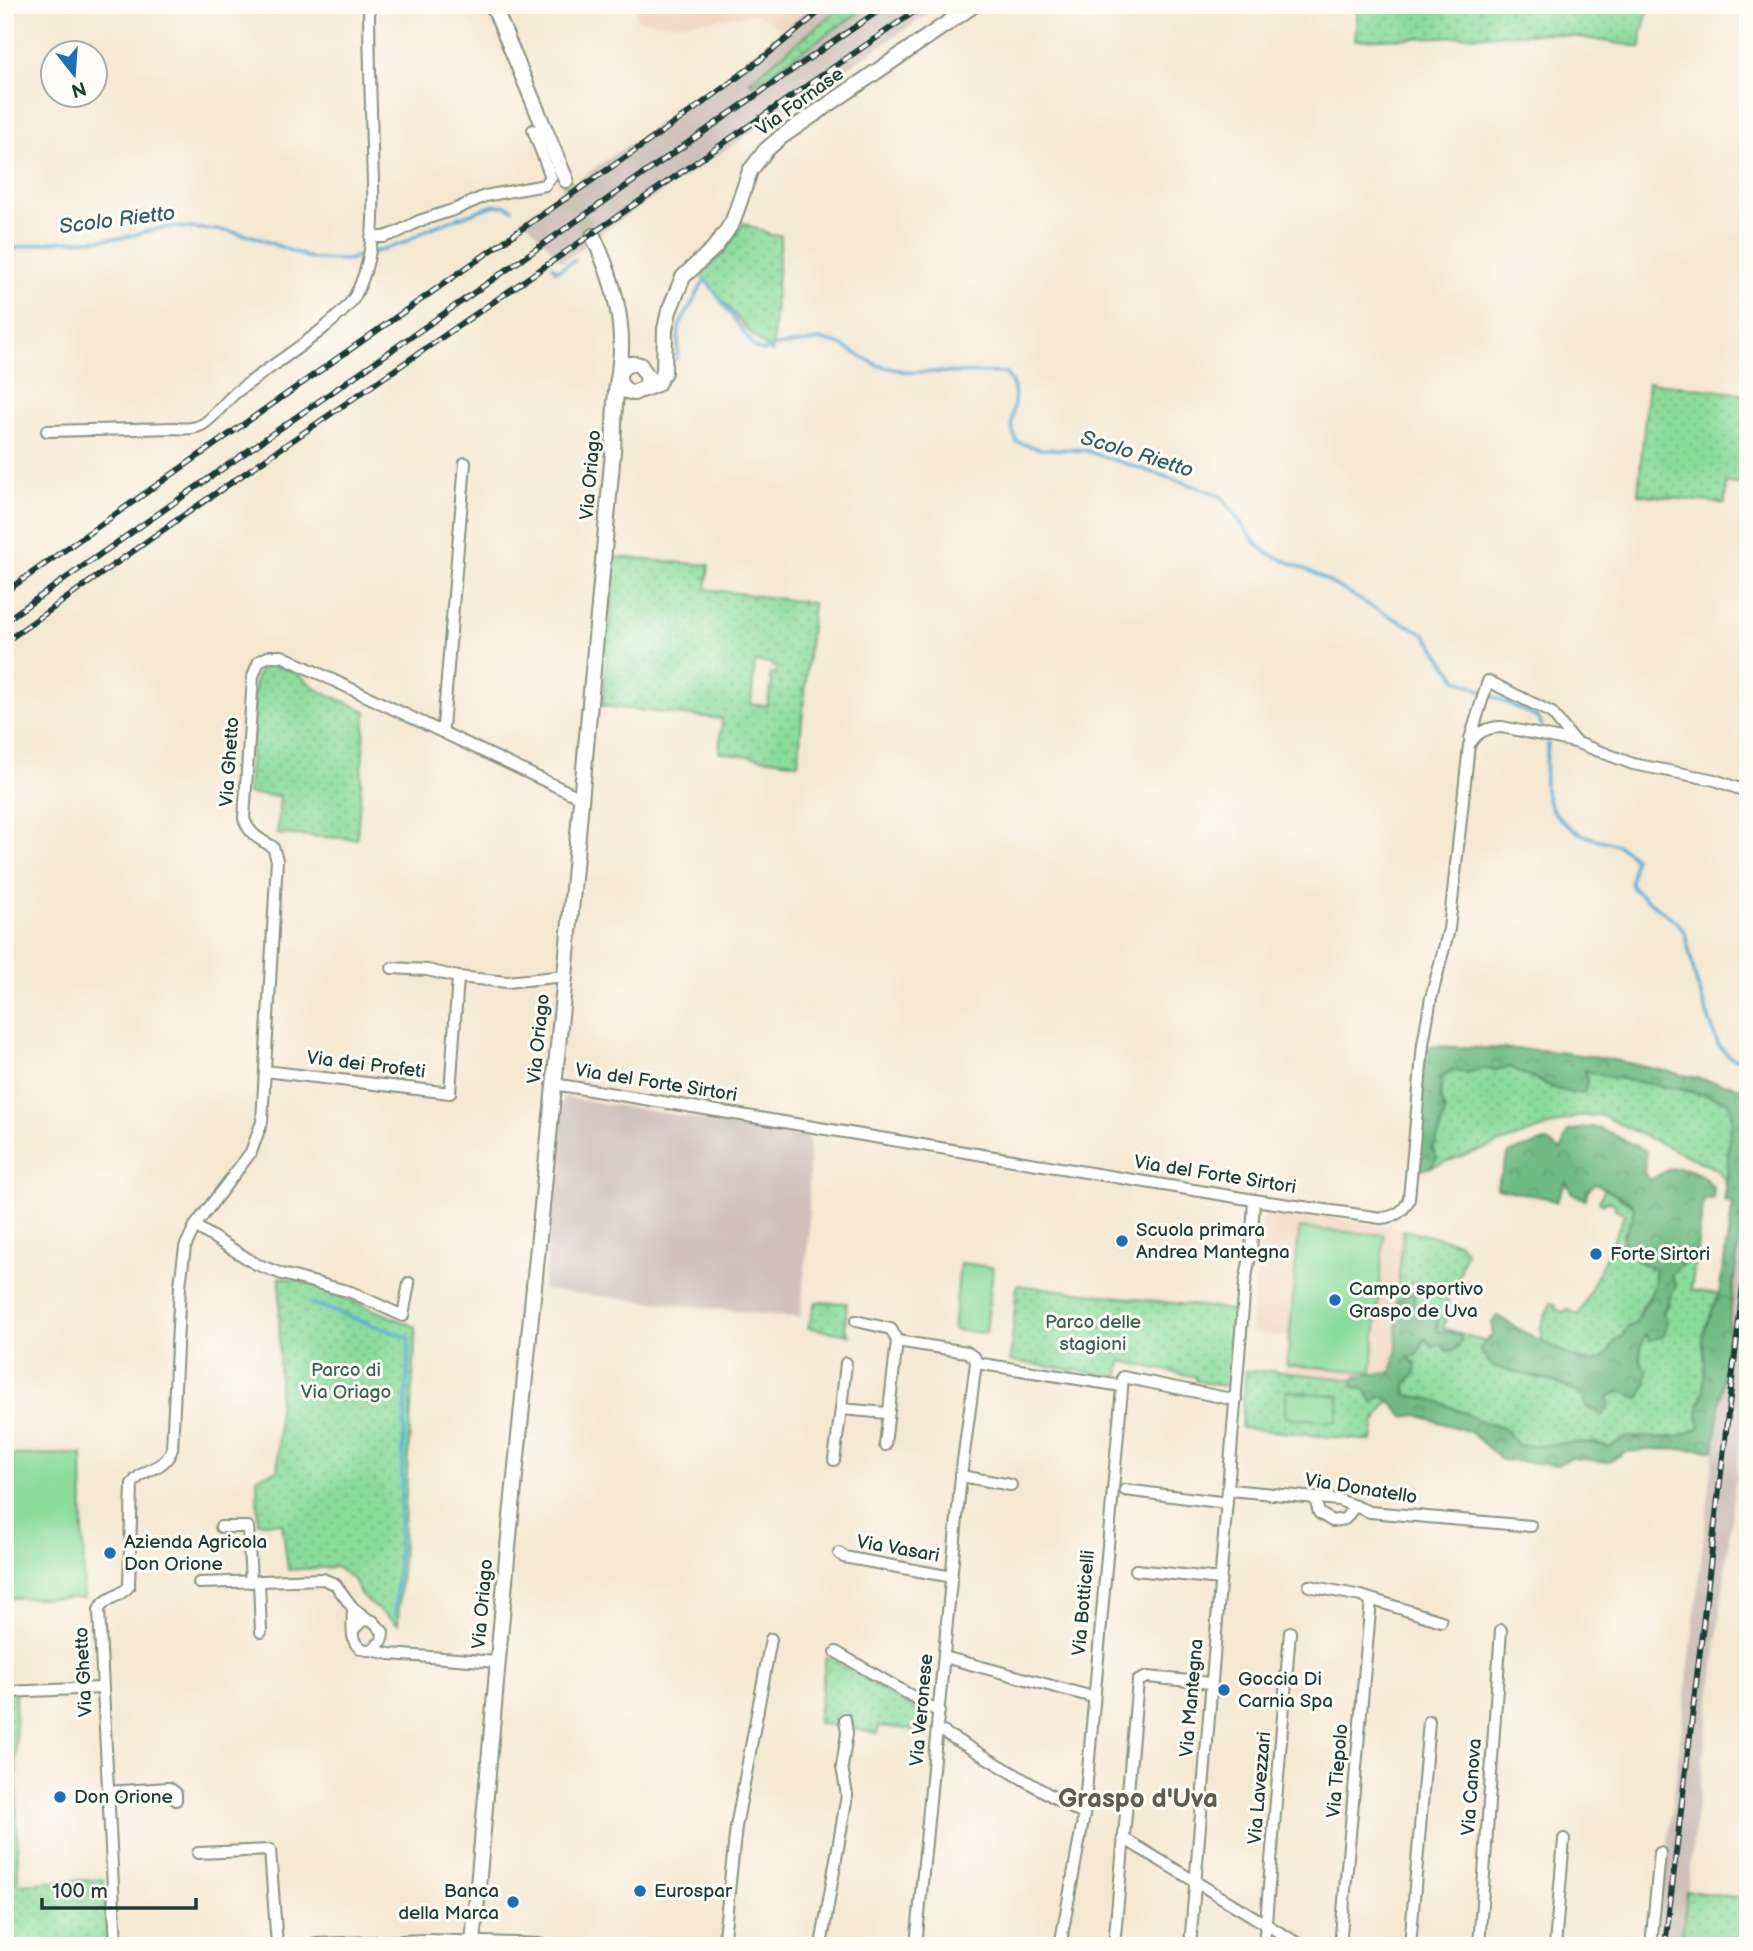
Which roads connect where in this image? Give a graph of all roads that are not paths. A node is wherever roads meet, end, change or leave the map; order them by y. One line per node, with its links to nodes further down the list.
1 (369, 5): 7 (street)
2 (493, 5): 5 (street)
3 (974, 5): 8 (street, Via Fornase)
4 (533, 130): 7 (street)
5 (566, 180)
6 (593, 236): 9 (street, Via Oriago)
7 (370, 247): 14 (street)
8 (663, 345): 10 (street); 12 (street, Via Fornase)
9 (621, 347): 10 (street, Via Oriago); 11 (street, Via Oriago)
10 (633, 364): 11 (street); 12 (street, Via Oriago)
11 (619, 379): 12 (street); 13 (street, Via Oriago)
12 (638, 392): 13 (street, Via Oriago)
13 (615, 420): 20 (street, Via Oriago)
14 (47, 431)
15 (465, 463): 16 (street)
16 (440, 732): 20 (street, Via Ghetto); 24 (street, Via Ghetto)
17 (1575, 741): 18 (street, Via del Forte Sirtori); 18 (street, Via del Forte Sirtori); 19 (street, Via del Forte Sirtori)
18 (1469, 745): 26 (street, Via del Forte Sirtori)
19 (1748, 792)
20 (581, 798): 23 (street, Via Oriago)
21 (392, 968): 22 (street)
22 (458, 976): 23 (street); 24 (street, Via dei Profeti)
23 (565, 976): 25 (street, Via Oriago)
24 (265, 1071): 27 (street, Via Ghetto)
25 (554, 1084): 26 (street, Via del Forte Sirtori); 69 (street, Via Oriago)
26 (1254, 1200): 34 (street, Via Mantegna)
27 (195, 1226): 28 (street); 71 (street, Via Ghetto)
28 (409, 1283)
29 (856, 1321): 30 (street)
30 (897, 1341): 32 (street); 36 (street)
31 (846, 1363): 35 (street)
32 (976, 1363): 33 (street); 39 (street, Via Veronese)
33 (1122, 1386): 34 (street); 73 (street, Via Botticelli)
34 (1236, 1400): 42 (street, Via Mantegna)
35 (841, 1409): 36 (street); 38 (street)
36 (887, 1413): 37 (street)
37 (885, 1446)
38 (834, 1460)
39 (961, 1476): 40 (street); 50 (street, Via Veronese)
40 (1011, 1485)
41 (1125, 1490): 44 (street)
42 (1229, 1490): 43 (street, Via Donatello); 44 (street, Via Mantegna)
43 (1315, 1498): 45 (street, Via Donatello); 45 (street)
44 (1227, 1503): 51 (street, Via Mantegna)
45 (1355, 1506): 46 (street, Via Donatello)
46 (1531, 1526)
47 (221, 1527): 52 (street)
48 (839, 1553): 50 (street, Via Vasari)
49 (1136, 1570): 51 (street)
50 (952, 1577): 68 (street, Via Veronese)
51 (1220, 1579): 70 (street, Via Mantegna)
52 (255, 1582): 53 (street, Via Oriago); 56 (street, Via Oriago); 61 (street)
53 (199, 1583)
54 (1309, 1586): 55 (street)
55 (1371, 1600): 58 (street); 100 (street, Via Tiepolo)
56 (352, 1608): 57 (street, Via Oriago); 59 (street)
57 (369, 1620): 59 (street); 62 (street, Via Oriago)
58 (1441, 1621)
59 (353, 1630): 65 (street)
60 (1501, 1630): 102 (street, Via Canova)
61 (261, 1632)
62 (383, 1632): 65 (street); 67 (street, Via Oriago)
63 (1290, 1632): 86 (street, Via Lavezzari)
64 (771, 1639): 92 (street)
65 (372, 1650): 67 (street, Via Oriago)
66 (836, 1652): 74 (street)
67 (413, 1654): 69 (street, Via Oriago)
68 (944, 1657): 73 (street); 74 (street, Via Veronese)
69 (498, 1662): 87 (street, Via Oriago)
70 (1211, 1683): 81 (street); 85 (street, Via Mantegna)
71 (102, 1688): 72 (street); 78 (street, Via Ghetto)
72 (5, 1692)
73 (1093, 1698): 80 (street, Via Botticelli)
74 (939, 1712): 77 (street, Via Veronese)
75 (845, 1719): 93 (street)
76 (1429, 1721): 101 (street)
77 (938, 1732): 80 (street); 94 (street, Via Veronese)
78 (107, 1792): 79 (street); 88 (street, Via Ghetto)
79 (176, 1800)
80 (1084, 1815): 95 (street, Via Botticelli)
81 (1124, 1838): 85 (street); 96 (street)
82 (1564, 1839): 103 (street)
83 (198, 1853): 89 (street)
84 (1660, 1853): 104 (street)
85 (1195, 1881): 86 (street); 97 (street, Via Mantegna)
86 (1266, 1924): 98 (street, Via Lavezzari); 99 (street)
87 (473, 1942): 90 (street); 91 (street)
88 (116, 1946)
89 (277, 1946)
90 (316, 1946)
91 (539, 1946)
92 (723, 1946)
93 (821, 1946)
94 (916, 1946)
95 (1060, 1946)
96 (1114, 1946)
97 (1190, 1946)
98 (1264, 1946)
99 (1302, 1946)
100 (1340, 1946)
101 (1410, 1946)
102 (1479, 1946)
103 (1555, 1946)
104 (1651, 1946)

